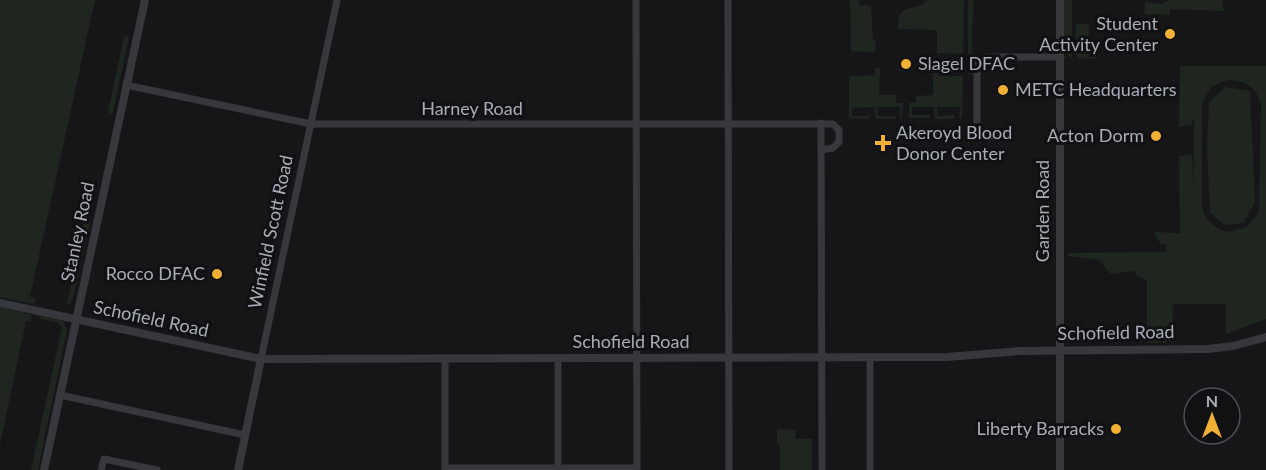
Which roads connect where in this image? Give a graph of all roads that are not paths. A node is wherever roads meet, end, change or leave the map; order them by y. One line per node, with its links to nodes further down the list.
1 (145, 0): 7 (street, Stanley Road)
2 (337, 0): 10 (street, Winfield Scott Road)
3 (636, 0): 11 (street)
4 (728, 0): 12 (street)
5 (1060, 0): 6 (street, Garden Road)
6 (1061, 57): 8 (street); 17 (street, Garden Road)
7 (126, 86): 10 (street, Harney Road); 15 (street, Stanley Road)
8 (977, 122)
9 (821, 123): 12 (street, Harney Road); 13 (street); 13 (street)
10 (311, 124): 11 (street, Harney Road); 20 (street, Winfield Scott Road)
11 (637, 124): 12 (street, Harney Road); 23 (street)
12 (728, 124): 24 (street)
13 (821, 150): 18 (street)
14 (0, 303): 15 (street, Schofield Road)
15 (76, 320): 20 (street, Schofield Road); 25 (street, Stanley Road)
16 (1266, 337): 17 (street, Schofield Road)
17 (1059, 351): 19 (street, Schofield Road); 38 (street, Garden Road)
18 (822, 358): 19 (street, Schofield Road); 24 (street, Schofield Road); 36 (street)
19 (870, 358): 37 (street)
20 (261, 359): 21 (street, Schofield Road); 26 (street, Winfield Scott Road)
21 (445, 359): 22 (street, Schofield Road); 27 (street)
22 (558, 359): 23 (street, Schofield Road); 29 (street)
23 (636, 359): 24 (street, Schofield Road); 30 (street)
24 (729, 359): 35 (street)
25 (60, 395): 26 (street); 31 (street, Stanley Road)
26 (245, 435): 34 (street, Winfield Scott Road)
27 (445, 469): 28 (street)
28 (523, 469): 29 (street)
29 (558, 469): 30 (street)
30 (637, 469)
31 (44, 470)
32 (101, 470): 33 (street)
33 (157, 470)
34 (238, 470)
35 (729, 470)
36 (822, 470)
37 (870, 470)
38 (1060, 470)

